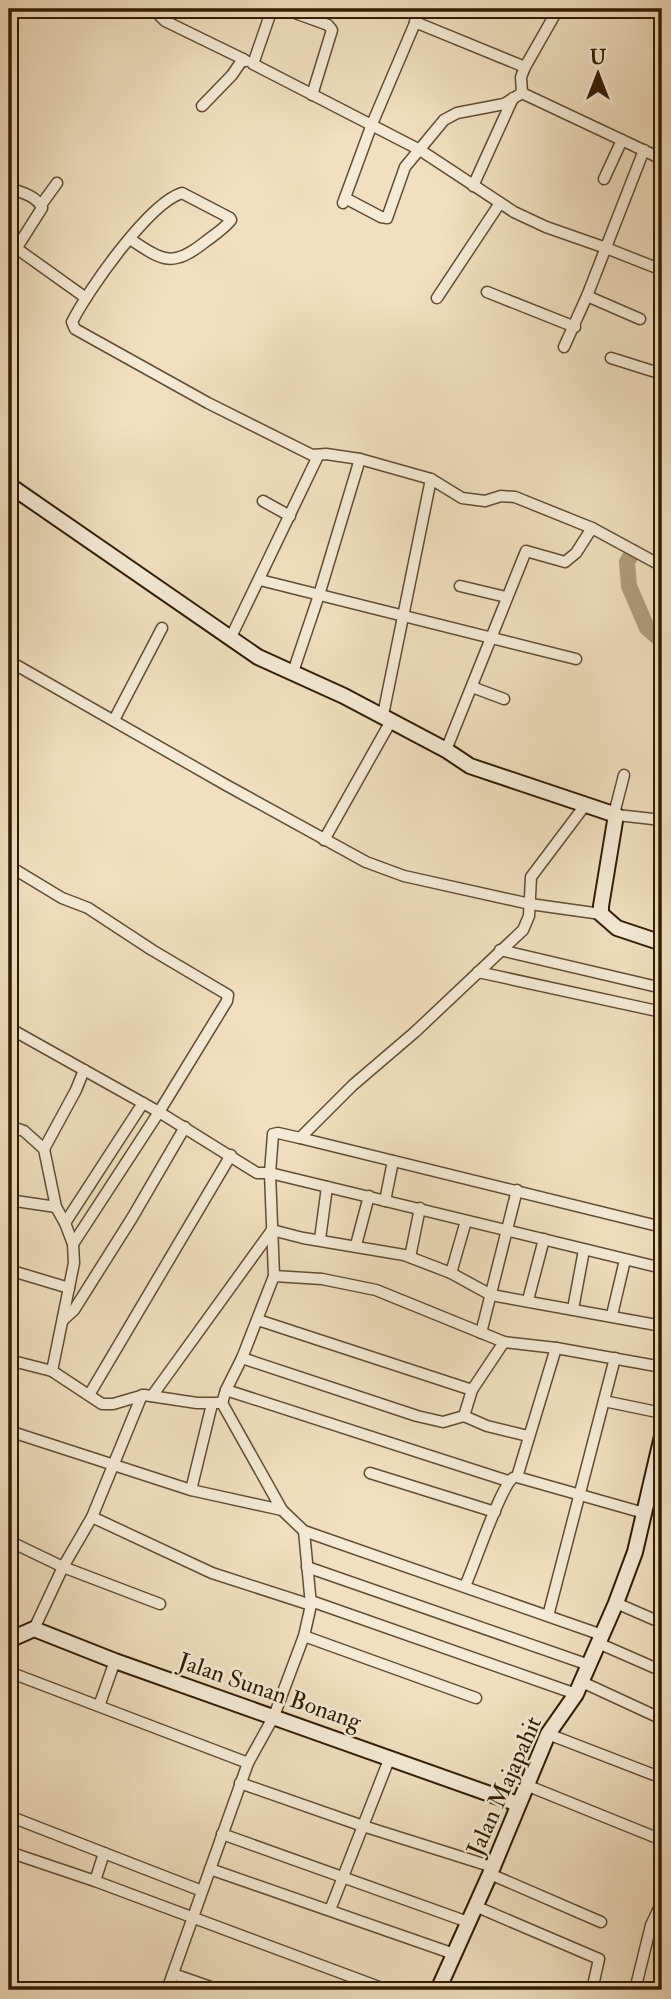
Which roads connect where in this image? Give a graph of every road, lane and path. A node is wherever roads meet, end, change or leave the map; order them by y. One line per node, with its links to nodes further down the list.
1 (158, 9): 7 (street)
2 (272, 9): 7 (street)
3 (284, 9): 9 (street)
4 (421, 9): 6 (street)
5 (558, 9): 8 (street)
6 (415, 22): 8 (street); 12 (street)
7 (248, 62): 9 (street); 11 (street)
8 (525, 67): 10 (street)
9 (313, 95): 12 (street)
10 (517, 95): 13 (street); 14 (street); 19 (street)
11 (202, 106)
12 (372, 124): 14 (street); 14 (street)
13 (621, 140): 15 (street); 17 (street)
14 (420, 150): 19 (street)
15 (644, 150): 16 (street); 25 (street)
16 (662, 159)
17 (604, 178)
18 (57, 183): 22 (street)
19 (473, 186): 21 (street)
20 (9, 188): 22 (street)
21 (500, 203): 25 (street); 31 (street)
22 (41, 205): 24 (street)
23 (130, 239): 23 (street); 30 (street)
24 (13, 246): 26 (street); 30 (street)
25 (606, 248): 27 (street); 29 (street)
26 (9, 260)
27 (662, 270)
28 (487, 292): 33 (street)
29 (587, 296): 32 (street); 33 (street)
30 (86, 298): 37 (street)
31 (438, 298)
32 (640, 319)
33 (575, 327): 34 (street)
34 (564, 347)
35 (611, 358): 36 (street)
36 (662, 374)
37 (318, 456): 38 (street); 42 (street)
38 (360, 460): 39 (street); 47 (street)
39 (430, 479): 43 (street); 49 (street)
40 (9, 485): 51 (street)
41 (263, 501): 42 (street)
42 (290, 516): 45 (street)
43 (592, 528): 44 (street); 48 (street)
44 (662, 566)
45 (260, 580): 47 (street); 51 (street)
46 (460, 586): 48 (street)
47 (319, 595): 49 (street); 55 (street)
48 (506, 597): 52 (street)
49 (403, 617): 52 (street); 58 (street)
50 (162, 628): 59 (street)
51 (231, 637): 55 (street)
52 (490, 637): 53 (street); 56 (street)
53 (576, 659)
54 (9, 661): 59 (street)
55 (293, 672): 58 (street)
56 (472, 687): 57 (street); 60 (street)
57 (504, 699)
58 (387, 718): 60 (street); 65 (street)
59 (114, 720): 65 (street)
60 (446, 750): 62 (street)
61 (624, 775): 63 (street)
62 (586, 804): 63 (street); 67 (street)
63 (616, 815): 64 (street); 68 (street)
64 (662, 820)
65 (324, 840): 67 (street)
66 (9, 866): 77 (street)
67 (530, 904): 68 (street); 70 (street)
68 (601, 914): 69 (street)
69 (661, 937)
70 (500, 950): 71 (street); 72 (street)
71 (478, 972): 73 (street); 80 (street)
72 (662, 988)
73 (662, 1012)
74 (9, 1028): 75 (street)
75 (85, 1070): 76 (street); 81 (street)
76 (143, 1103): 77 (street); 93 (street)
77 (159, 1112): 79 (street); 99 (street)
78 (9, 1126): 81 (street)
79 (185, 1127): 82 (street); 113 (street)
80 (300, 1138): 83 (street); 84 (street)
81 (44, 1149): 90 (street)
82 (231, 1155): 84 (street); 126 (street)
83 (393, 1161): 86 (street); 89 (street)
84 (271, 1173): 85 (street); 95 (street)
85 (327, 1187): 87 (street); 97 (street)
86 (517, 1190): 94 (street); 96 (street)
87 (369, 1196): 89 (street); 100 (street)
88 (9, 1200): 90 (street)
89 (385, 1200): 91 (street)
90 (56, 1208): 93 (street)
91 (420, 1209): 92 (street); 102 (street)
92 (466, 1221): 96 (street); 106 (street)
93 (65, 1223): 99 (street)
94 (662, 1227)
95 (272, 1230): 97 (street); 107 (street); 127 (street)
96 (507, 1230): 98 (street); 109 (street)
97 (320, 1239): 100 (street)
98 (544, 1239): 101 (street); 110 (street)
99 (73, 1244): 108 (street)
100 (356, 1245): 102 (street)
101 (584, 1250): 103 (street); 111 (street)
102 (410, 1257): 106 (street)
103 (625, 1260): 104 (street); 112 (street)
104 (662, 1268)
105 (9, 1270): 108 (street)
106 (451, 1273): 109 (street)
107 (274, 1276): 114 (street); 116 (street)
108 (69, 1288): 113 (street)
109 (491, 1295): 110 (street); 116 (street)
110 (528, 1300): 111 (street)
111 (573, 1309): 112 (street)
112 (612, 1315): 115 (street)
113 (63, 1320): 123 (street)
114 (258, 1320): 119 (street); 125 (street)
115 (662, 1326)
116 (481, 1333): 117 (street)
117 (504, 1342): 118 (street); 125 (street)
118 (556, 1348): 120 (street); 133 (street)
119 (242, 1358): 124 (street); 131 (street)
120 (615, 1358): 122 (street); 128 (street)
121 (9, 1360): 123 (street)
122 (662, 1367)
123 (52, 1371): 126 (street)
124 (226, 1390): 129 (street); 138 (street)
125 (472, 1390): 131 (street)
126 (89, 1395): 127 (street)
127 (147, 1395): 129 (street); 135 (street)
128 (604, 1401): 130 (street); 140 (street)
129 (217, 1404): 139 (street); 141 (street)
130 (662, 1413)
131 (464, 1416): 133 (street)
132 (9, 1431): 135 (street)
133 (528, 1436): 138 (street)
134 (662, 1436): 137 (street, Jalan Majapahit)
135 (115, 1465): 139 (street); 144 (street)
136 (370, 1473): 142 (street)
137 (659, 1473): 143 (street, Jalan Majapahit)
138 (512, 1479): 140 (street); 142 (street)
139 (191, 1490): 141 (street)
140 (581, 1495): 143 (street); 153 (street)
141 (282, 1510): 145 (street)
142 (495, 1512): 149 (street)
143 (644, 1513): 151 (street, Jalan Majapahit)
144 (92, 1517): 147 (street); 150 (street)
145 (304, 1531): 148 (street); 149 (street)
146 (9, 1541): 147 (street)
147 (63, 1567): 152 (street); 155 (street)
148 (307, 1567): 150 (street); 161 (street)
149 (466, 1586): 153 (street)
150 (310, 1603): 156 (street); 164 (street)
151 (616, 1603): 154 (street); 157 (street, Jalan Majapahit)
152 (160, 1604)
153 (548, 1616): 157 (street)
154 (662, 1623)
155 (34, 1629): 158 (street); 160 (street, Jalan Sunan Bonang)
156 (304, 1636): 165 (street); 167 (street)
157 (600, 1639): 161 (street, Jalan Majapahit); 162 (street)
158 (9, 1640)
159 (9, 1654): 163 (street)
160 (115, 1661): 166 (street); 167 (street, Jalan Sunan Bonang)
161 (589, 1665): 164 (street, Jalan Majapahit)
162 (662, 1671)
163 (9, 1672): 166 (street)
164 (579, 1688): 168 (street); 169 (street, Jalan Majapahit)
165 (476, 1698)
166 (99, 1706): 171 (street)
167 (274, 1716): 170 (street, Jalan Sunan Bonang); 171 (street)
168 (662, 1719)
169 (548, 1734): 172 (street); 174 (street, Jalan Majapahit)
170 (390, 1757): 175 (street, Jalan Sunan Bonang); 177 (street)
171 (248, 1763): 173 (street)
172 (662, 1778)
173 (240, 1783): 177 (street); 178 (street)
174 (526, 1785): 175 (street, Jalan Majapahit); 179 (street)
175 (517, 1804): 183 (street, Jalan Majapahit)
176 (9, 1816): 181 (street)
177 (363, 1826): 183 (street); 184 (street)
178 (222, 1834): 182 (street); 184 (street)
179 (662, 1840)
180 (9, 1852): 185 (street)
181 (104, 1853): 185 (street); 186 (street)
182 (210, 1869): 186 (street); 189 (street)
183 (491, 1871): 188 (street, Jalan Majapahit); 192 (street)
184 (343, 1875): 189 (street); 191 (street)
185 (95, 1881): 190 (street)
186 (202, 1891): 190 (street)
187 (662, 1902): 200 (street)
188 (475, 1906): 191 (street, Jalan Majapahit); 199 (street)
189 (330, 1910): 193 (street)
190 (193, 1919): 194 (street); 197 (street)
191 (468, 1922): 193 (street, Jalan Majapahit)
192 (601, 1922)
193 (454, 1954): 198 (street, Jalan Majapahit)
194 (173, 1974): 195 (street); 196 (street)
195 (167, 1990)
196 (219, 1990)
197 (387, 1990)
198 (438, 1990)
199 (592, 1990)
200 (635, 1990)

